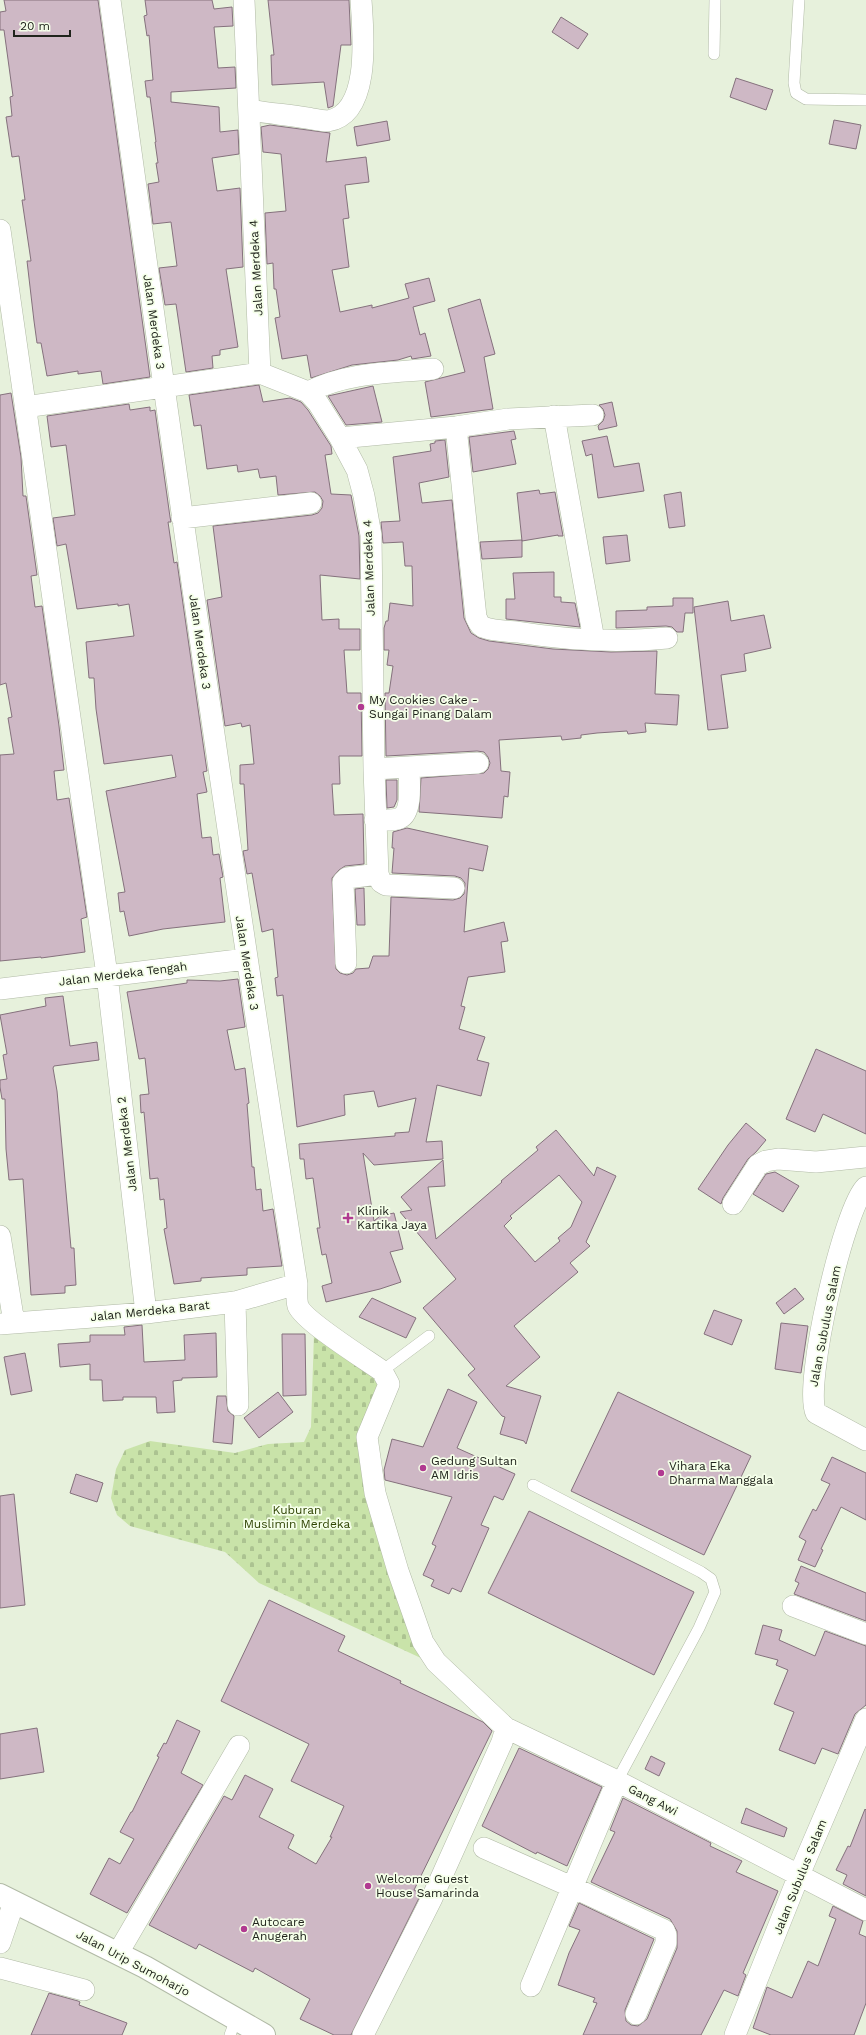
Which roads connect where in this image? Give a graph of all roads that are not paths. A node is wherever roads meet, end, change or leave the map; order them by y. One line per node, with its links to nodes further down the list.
1 (110, 0): 13 (street, Jalan Merdeka 3)
2 (244, 0): 8 (street, Jalan Merdeka 4)
3 (361, 0): 8 (street)
4 (715, 0): 6 (lane)
5 (799, 0): 7 (lane)
6 (714, 54)
7 (866, 100)
8 (249, 110): 12 (street, Jalan Merdeka 4)
9 (0, 230): 10 (street, Jalan Merdeka 2)
10 (3, 279): 15 (street, Jalan Merdeka 2)
11 (433, 369): 14 (street)
12 (260, 372): 13 (street); 14 (street, Jalan Merdeka 4)
13 (163, 386): 15 (street); 21 (street, Jalan Merdeka 3)
14 (308, 392): 19 (street, Jalan Merdeka 4)
15 (25, 408): 32 (street, Jalan Merdeka 2)
16 (593, 415): 17 (street)
17 (554, 416): 18 (street); 23 (street)
18 (456, 427): 19 (street); 23 (street)
19 (340, 438): 26 (street, Jalan Merdeka 4)
20 (311, 503): 21 (street)
21 (182, 518): 30 (street, Jalan Merdeka 3)
22 (667, 638): 23 (street)
23 (594, 640)
24 (478, 763): 25 (street)
25 (408, 767): 26 (street); 27 (street)
26 (374, 769): 27 (street, Jalan Merdeka 4)
27 (375, 820): 28 (street, Jalan Merdeka 4)
28 (378, 874): 29 (street); 31 (street)
29 (454, 888)
30 (246, 959): 32 (street, Jalan Merdeka Tengah); 38 (street, Jalan Merdeka 3)
31 (346, 963)
32 (107, 975): 33 (street, Jalan Merdeka Tengah); 40 (street, Jalan Merdeka 2)
33 (0, 989)
34 (866, 1157): 36 (street)
35 (866, 1187): 45 (street, Jalan Subulus Salam)
36 (733, 1204)
37 (0, 1236): 41 (street)
38 (297, 1284): 39 (street, Jalan Merdeka Barat); 43 (street, Jalan Merdeka 3)
39 (235, 1302): 40 (street, Jalan Merdeka Barat); 44 (street)
40 (146, 1313): 41 (street, Jalan Merdeka Barat)
41 (7, 1324)
42 (429, 1336): 43 (lane)
43 (382, 1371): 50 (street, Gang Awi)
44 (238, 1405)
45 (866, 1440)
46 (533, 1485): 52 (lane)
47 (793, 1606): 48 (street)
48 (866, 1634)
49 (866, 1719): 54 (street, Jalan Subulus Salam)
50 (506, 1728): 52 (street, Gang Awi); 66 (street)
51 (239, 1746): 59 (street)
52 (617, 1781): 54 (street, Gang Awi); 55 (street)
53 (484, 1848): 55 (street)
54 (799, 1875): 57 (street, Gang Awi); 67 (street, Jalan Subulus Salam)
55 (572, 1887): 61 (street); 63 (street)
56 (7, 1899): 58 (street); 59 (street, Jalan Urip Sumoharjo)
57 (866, 1910)
58 (0, 1943)
59 (118, 1953): 64 (street, Jalan Urip Sumoharjo)
60 (0, 1968): 62 (street)
61 (531, 1986)
62 (84, 1990)
63 (636, 2014)
64 (233, 2027): 65 (street, Jalan Urip Sumoharjo)
65 (264, 2035)
66 (363, 2035)
67 (735, 2035)

